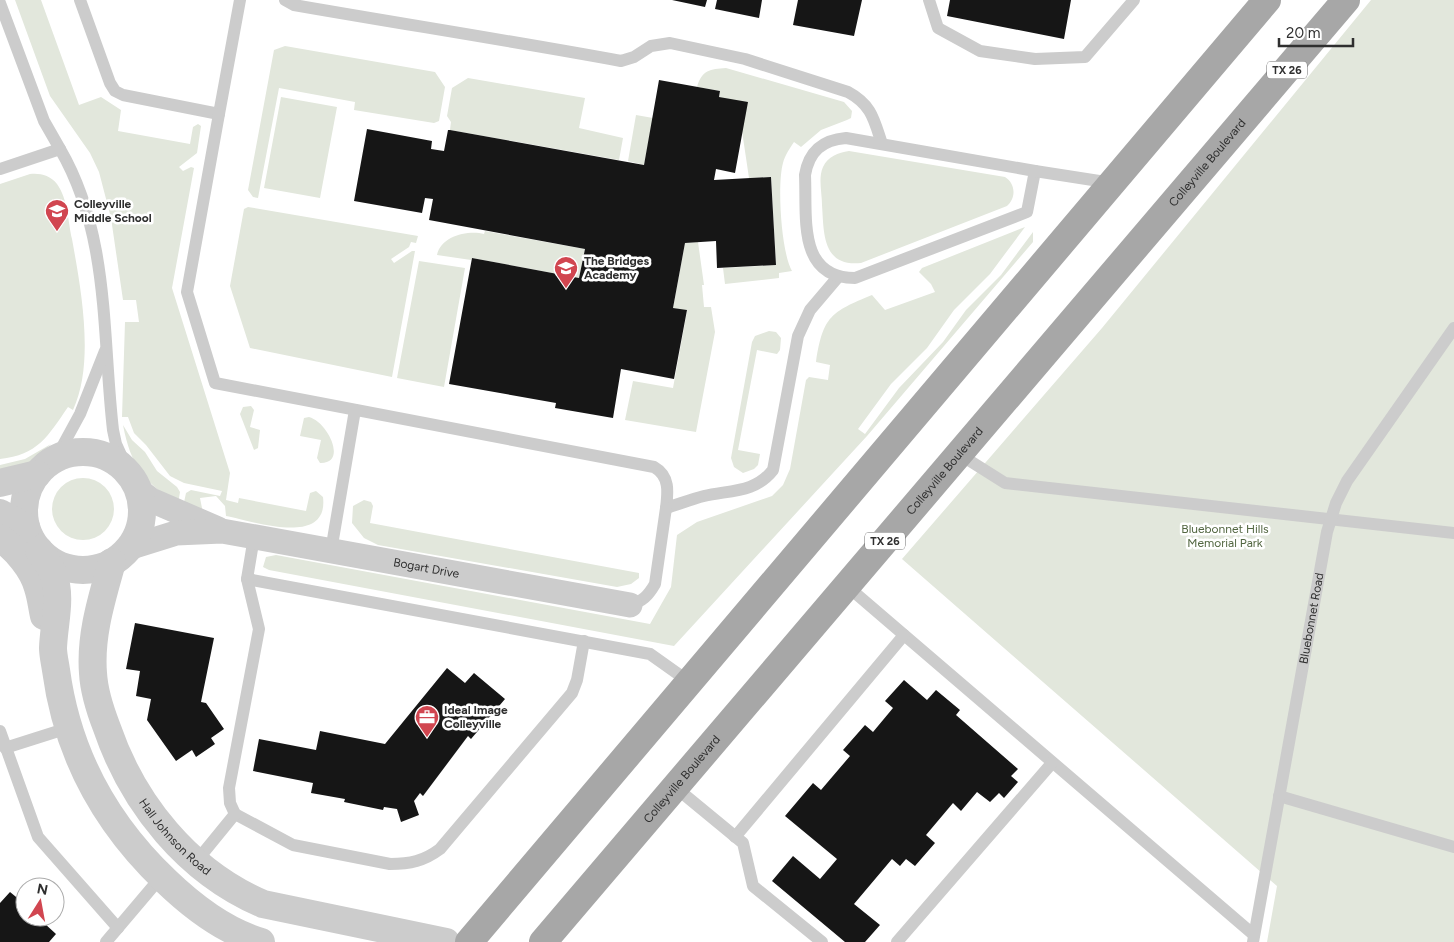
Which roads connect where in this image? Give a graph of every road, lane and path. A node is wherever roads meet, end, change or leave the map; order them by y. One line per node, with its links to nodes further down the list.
1 (80, 0): 9 (lane)
2 (240, 0): 9 (lane)
3 (285, 0): 10 (lane)
4 (929, 0): 5 (lane)
5 (1134, 0)
6 (1267, 0): 14 (main road)
7 (1346, 0): 19 (main road, Colleyville Boulevard / TX 26)
8 (0, 3): 11 (lane)
9 (219, 114): 18 (lane)
10 (882, 144): 13 (lane); 15 (lane)
11 (60, 149): 12 (lane); 17 (lane)
12 (0, 169)
13 (1035, 170): 14 (lane); 15 (lane)
14 (1112, 183): 39 (main road)
15 (838, 277): 23 (lane)
16 (1454, 328): 25 (lane, Bluebonnet Road)
17 (106, 349): 20 (lane); 22 (lane)
18 (355, 410): 23 (lane); 31 (lane)
19 (959, 454): 25 (lane); 34 (main road, Colleyville Boulevard / TX 26)
20 (46, 466): 21 (street); 22 (street); 30 (street)
21 (0, 483)
22 (134, 483): 26 (street, Bogart Drive); 32 (street)
23 (666, 508): 35 (lane)
24 (0, 513): 30 (street)
25 (1331, 519): 27 (lane); 46 (lane, Bluebonnet Road)
26 (222, 531): 28 (street, Bogart Drive); 32 (street, Bogart Drive)
27 (1454, 533)
28 (254, 537): 31 (street, Bogart Drive); 33 (lane)
29 (0, 538): 38 (street)
30 (33, 539): 32 (street); 38 (street)
31 (331, 551): 35 (street, Bogart Drive)
32 (120, 555): 40 (street, Hall Johnson Road)
33 (247, 579): 37 (lane); 47 (lane)
34 (847, 586): 36 (lane); 45 (main road, Colleyville Boulevard / TX 26)
35 (630, 605)
36 (904, 635): 44 (lane); 48 (lane)
37 (584, 641): 39 (lane); 47 (lane)
38 (53, 649): 41 (street)
39 (688, 681): 57 (main road)
40 (104, 720): 41 (street); 50 (street, Hall Johnson Road)
41 (68, 728): 43 (lane); 51 (street)
42 (0, 731): 43 (lane)
43 (5, 748): 52 (lane)
44 (1052, 763): 53 (lane); 60 (lane)
45 (676, 787): 48 (lane); 58 (main road, Colleyville Boulevard / TX 26)
46 (1279, 796): 49 (lane); 53 (lane, Bluebonnet Road)
47 (235, 814): 50 (lane)
48 (735, 837): 59 (lane)
49 (1454, 847)
50 (196, 863): 51 (street); 56 (street, Hall Johnson Road)
51 (161, 877): 52 (lane); 55 (street)
52 (118, 928): 54 (lane)
53 (1253, 938)
54 (106, 942)
55 (260, 942)
56 (446, 942)
57 (469, 942)
58 (543, 942)
59 (822, 942)
60 (897, 942)

